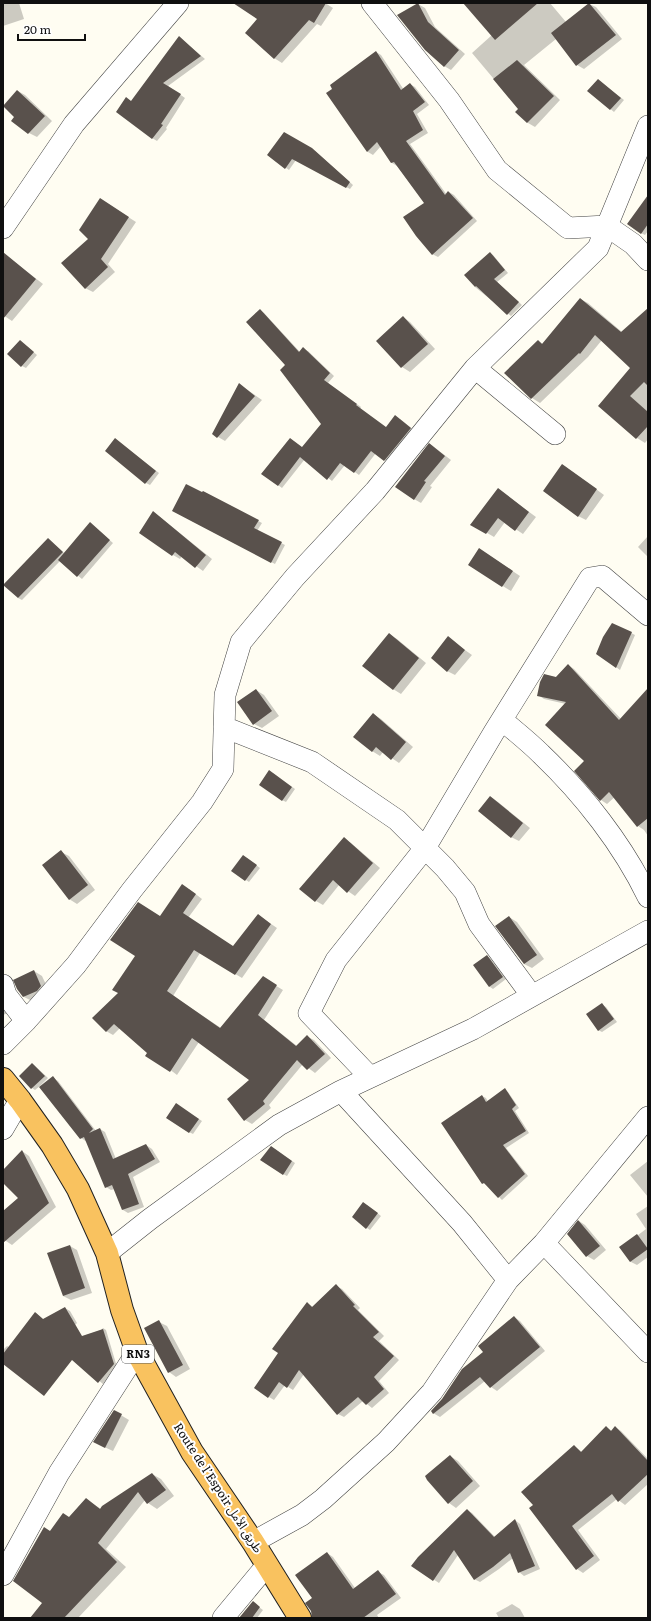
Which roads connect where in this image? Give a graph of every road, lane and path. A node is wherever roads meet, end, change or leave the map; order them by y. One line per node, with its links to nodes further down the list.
1 (178, 3): 5 (street)
2 (374, 4): 4 (street)
3 (648, 126): 4 (street)
4 (607, 226): 6 (street); 7 (street)
5 (3, 228)
6 (648, 260)
7 (475, 368): 8 (street); 11 (street)
8 (555, 434)
9 (648, 615): 10 (street)
10 (502, 720): 12 (street); 13 (street)
11 (224, 727): 12 (street); 17 (street)
12 (425, 848): 16 (street); 19 (street)
13 (648, 897)
14 (648, 932): 16 (street)
15 (3, 985): 17 (street)
16 (532, 996): 19 (street)
17 (26, 1021): 18 (street)
18 (3, 1044)
19 (370, 1077): 21 (street)
20 (3, 1079): 22 (highway, Route de l’Espoir طريق الأمل / RN3)
21 (341, 1091): 26 (street); 27 (street)
22 (20, 1100): 24 (street); 26 (highway, Route de l’Espoir طريق الأمل / RN3)
23 (648, 1117): 25 (street)
24 (3, 1129)
25 (544, 1243): 27 (street); 29 (street)
26 (107, 1253): 28 (highway, Route de l’Espoir طريق الأمل / RN3)
27 (508, 1280): 30 (street)
28 (137, 1352): 30 (highway, Route de l’Espoir طريق الأمل / RN3); 32 (street)
29 (648, 1352)
30 (253, 1542): 31 (highway, Route de l’Espoir طريق الأمل / RN3)
31 (267, 1565): 33 (street); 34 (highway, Route de l’Espoir طريق الأمل / RN3)
32 (3, 1575)
33 (223, 1618)
34 (300, 1618)

